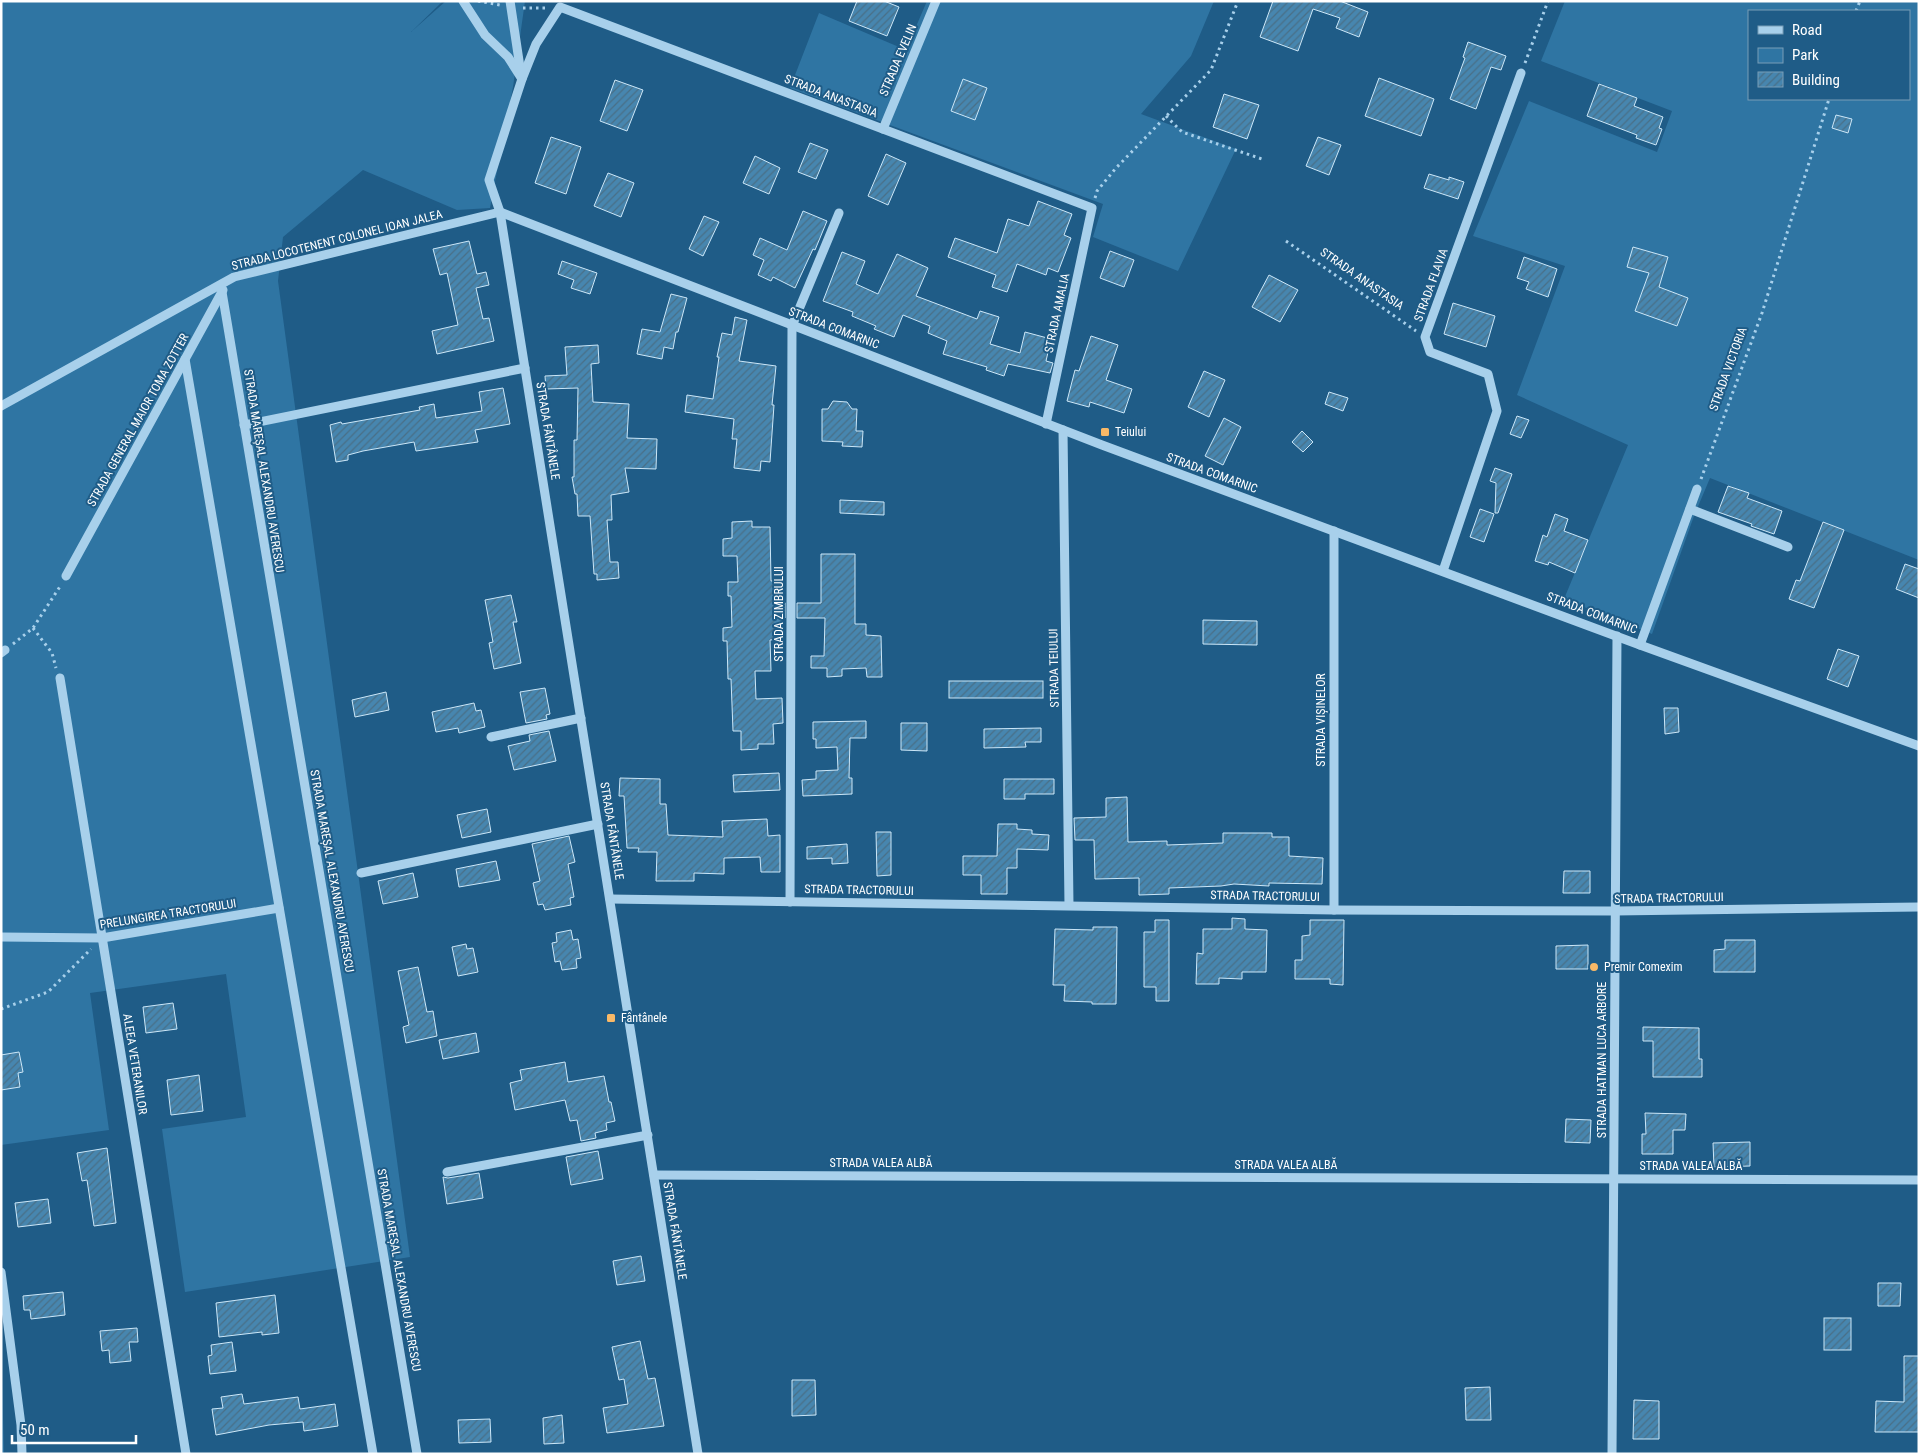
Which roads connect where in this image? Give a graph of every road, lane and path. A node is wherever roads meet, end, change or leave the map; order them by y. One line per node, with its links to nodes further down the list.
1 (463, 1): 8 (street)
2 (510, 1): 8 (street)
3 (936, 1): 11 (street, STRADA EVELIN)
4 (1238, 1): 10 (path)
5 (1548, 1): 7 (path)
6 (560, 8): 8 (street, STRADA FÂNTÂNELE); 11 (street, STRADA ANASTASIA)
7 (1521, 73): 20 (street, STRADA FLAVIA)
8 (522, 79): 14 (street, STRADA FÂNTÂNELE)
9 (1829, 100): 27 (path, STRADA VICTORIA)
10 (1166, 116): 12 (path); 13 (path)
11 (883, 129): 13 (street, STRADA ANASTASIA)
12 (1262, 159)
13 (1092, 208): 24 (street, STRADA AMALIA)
14 (500, 212): 17 (street, STRADA LOCOTENENT COLONEL IOAN JALEA); 19 (street, STRADA COMARNIC); 22 (street, STRADA FÂNTÂNELE)
15 (839, 213): 19 (street)
16 (1286, 241): 20 (path, STRADA ANASTASIA)
17 (234, 277): 18 (street, STRADA GENERAL MAIOR TOMA ZOTTER); 23 (street, STRADA LOCOTENENT COLONEL IOAN JALEA)
18 (222, 292): 21 (street, STRADA GENERAL MAIOR TOMA ZOTTER); 25 (street, STRADA MAREȘAL ALEXANDRU AVERESCU)
19 (792, 326): 24 (street, STRADA COMARNIC); 44 (street, STRADA ZIMBRULUI)
20 (1425, 337): 31 (street, STRADA FLAVIA)
21 (186, 359): 32 (street, STRADA GENERAL MAIOR TOMA ZOTTER); 47 (street)
22 (525, 368): 25 (street); 38 (street, STRADA FÂNTÂNELE)
23 (1, 406)
24 (1046, 424): 26 (street, STRADA COMARNIC)
25 (244, 425): 62 (street, STRADA MAREȘAL ALEXANDRU AVERESCU)
26 (1063, 430): 29 (street, STRADA COMARNIC); 45 (street, STRADA TEIULUI)
27 (1697, 488): 28 (street)
28 (1690, 509): 30 (street); 35 (street)
29 (1334, 531): 31 (street, STRADA COMARNIC); 48 (street, STRADA VIȘINELOR)
30 (1788, 547)
31 (1443, 571): 34 (street, STRADA COMARNIC)
32 (66, 576): 33 (path)
33 (34, 628): 36 (path); 37 (path)
34 (1617, 636): 35 (street, STRADA COMARNIC); 49 (street, STRADA HATMAN LUCA ARBORE)
35 (1640, 645): 40 (street, STRADA COMARNIC)
36 (3, 652)
37 (60, 678): 51 (street, ALEEA VETERANILOR)
38 (581, 718): 39 (street); 41 (street, STRADA FÂNTÂNELE)
39 (492, 737)
40 (1918, 743)
41 (598, 824): 42 (street); 43 (street, STRADA FÂNTÂNELE)
42 (360, 873)
43 (610, 899): 44 (street, STRADA TRACTORULUI); 53 (street, STRADA FÂNTÂNELE)
44 (790, 902): 45 (street, STRADA TRACTORULUI)
45 (1069, 905): 48 (street, STRADA TRACTORULUI)
46 (1919, 907): 49 (street, STRADA TRACTORULUI)
47 (279, 908): 51 (street, PRELUNGIREA TRACTORULUI); 61 (street)
48 (1334, 910): 49 (street, STRADA TRACTORULUI)
49 (1615, 911): 56 (street, STRADA HATMAN LUCA ARBORE)
50 (1, 937): 51 (street, PRELUNGIREA TRACTORULUI)
51 (102, 938): 52 (path); 60 (street, ALEEA VETERANILOR)
52 (1, 1009)
53 (648, 1135): 54 (street); 55 (street, STRADA FÂNTÂNELE)
54 (447, 1172)
55 (654, 1175): 56 (street, STRADA VALEA ALBĂ); 63 (street, STRADA FÂNTÂNELE)
56 (1614, 1178): 57 (street, STRADA VALEA ALBĂ); 64 (street, STRADA HATMAN LUCA ARBORE)
57 (1919, 1180)
58 (1, 1272): 59 (street)
59 (22, 1454)
60 (186, 1454)
61 (373, 1454)
62 (417, 1454)
63 (698, 1454)
64 (1612, 1454)

